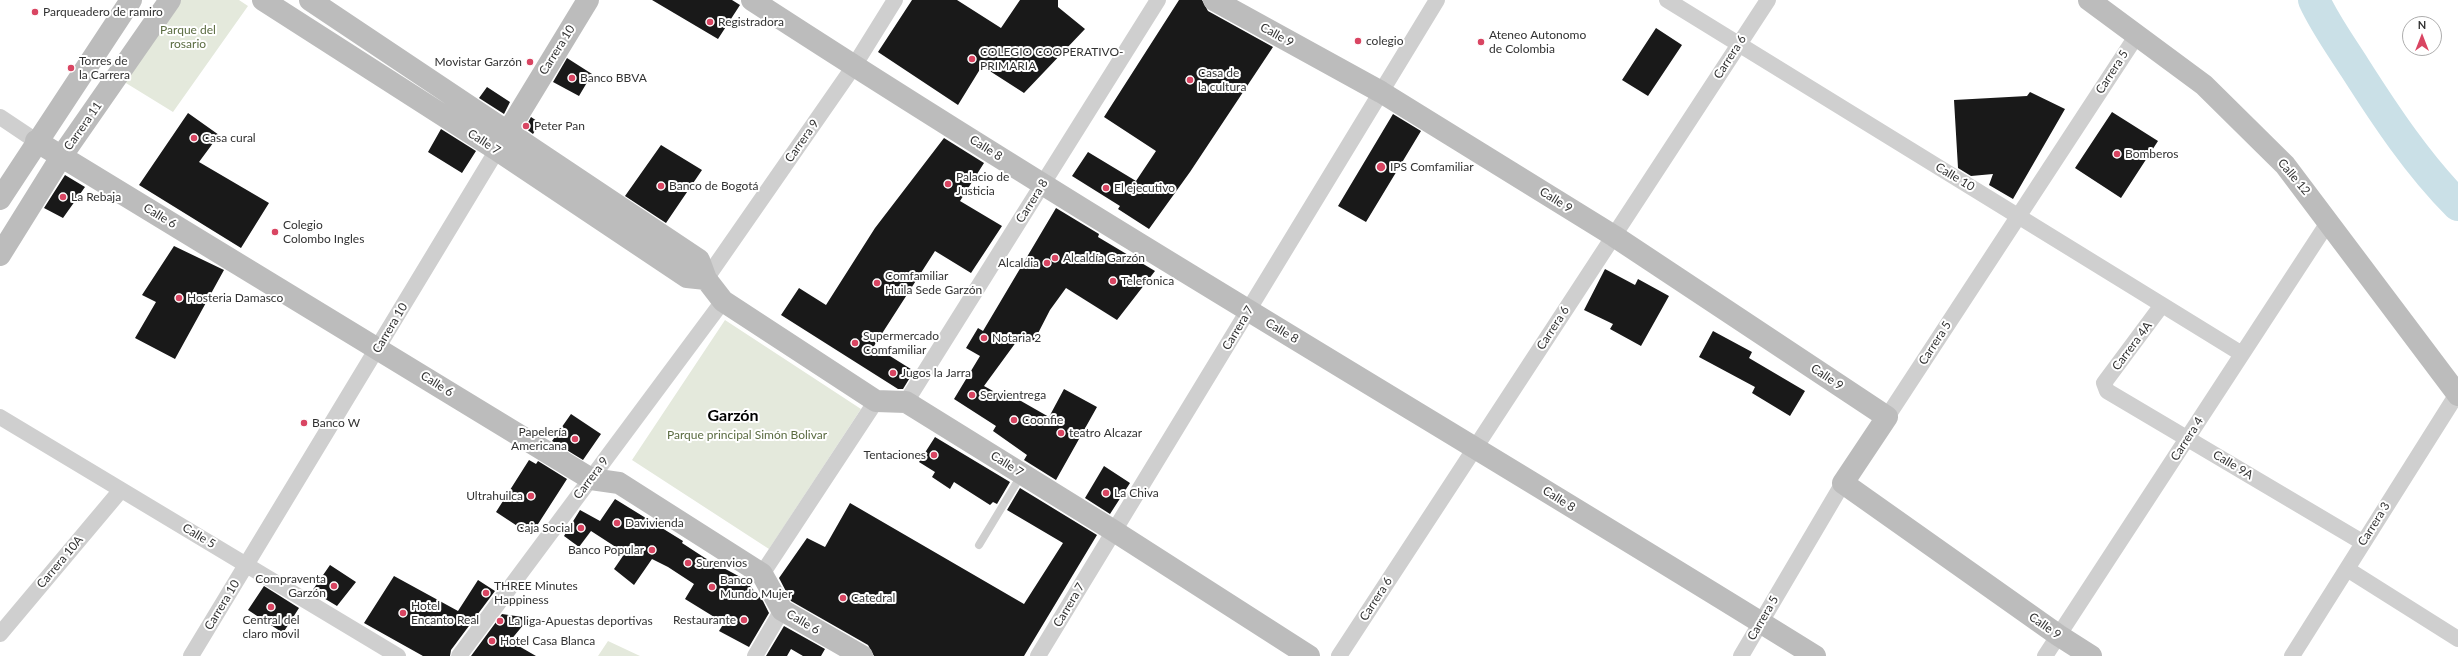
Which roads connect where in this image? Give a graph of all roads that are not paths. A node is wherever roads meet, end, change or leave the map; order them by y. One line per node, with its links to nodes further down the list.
1 (131, 0): 19 (main road)
2 (170, 0): 21 (main road, Carrera 11)
3 (263, 0): 20 (main road, Calle 7)
4 (310, 0): 20 (main road, Calle 7)
5 (588, 0): 20 (main road, Carrera 10)
6 (752, 0): 16 (main road, Calle 8)
7 (895, 0): 16 (street, Carrera 9)
8 (1158, 0): 22 (street, Carrera 8)
9 (1214, 0): 17 (main road, Calle 9)
10 (1437, 0): 17 (street, Carrera 7)
11 (1667, 0): 15 (street, Calle 10)
12 (1768, 0): 15 (street, Carrera 6)
13 (2089, 0): 14 (main road, Calle 12)
14 (2136, 35): 24 (street, Carrera 5); 25 (main road, Calle 12)
15 (1738, 45): 24 (street, Calle 10); 26 (street, Carrera 6)
16 (854, 66): 22 (main road, Calle 8); 28 (street, Carrera 9)
17 (1381, 92): 26 (main road, Calle 9); 31 (street, Carrera 7)
18 (0, 117): 19 (street, Calle 6)
19 (36, 141): 21 (main road, Calle 6); 23 (main road)
20 (502, 141): 28 (main road, Calle 7); 32 (street, Carrera 10)
21 (61, 157): 27 (main road, Carrera 11); 32 (main road, Calle 6)
22 (1043, 184): 31 (main road, Calle 8); 37 (street, Carrera 8)
23 (0, 199)
24 (2018, 216): 30 (street, Calle 10); 39 (street, Carrera 5)
25 (2329, 221): 33 (street, Carrera 4); 35 (main road, Calle 12)
26 (1614, 236): 39 (main road, Calle 9); 41 (street, Carrera 6)
27 (0, 255)
28 (706, 279): 29 (main road)
29 (723, 301): 36 (main road); 43 (street, Carrera 9)
30 (2162, 305): 33 (street, Calle 10); 34 (street, Carrera 4A)
31 (1248, 311): 41 (main road, Calle 8); 46 (street, Carrera 7)
32 (378, 348): 43 (main road, Calle 6); 49 (street, Carrera 10)
33 (2242, 354): 40 (street, Carrera 4)
34 (2104, 388): 40 (street, Calle 9A)
35 (2458, 394): 47 (street, Carrera 3)
36 (876, 401): 37 (main road, Calle 7); 51 (street)
37 (906, 402): 42 (main road, Calle 7)
38 (0, 417): 45 (street, Calle 5)
39 (1886, 417): 44 (main road, Carrera 5)
40 (2188, 438): 47 (street, Calle 9A); 55 (street, Carrera 4)
41 (1475, 447): 53 (main road, Calle 8); 64 (street, Carrera 6)
42 (1022, 474): 46 (main road, Calle 7); 48 (lane)
43 (591, 479): 51 (main road, Calle 6); 59 (street, Carrera 9)
44 (1843, 483): 53 (street, Carrera 5); 55 (main road, Calle 9)
45 (121, 490): 49 (street, Calle 5); 54 (street, Carrera 10A)
46 (1114, 531): 62 (street, Carrera 7); 63 (main road, Calle 7)
47 (2362, 542): 50 (street, Carrera 3)
48 (979, 545)
49 (246, 565): 57 (street, Carrera 10); 58 (street, Calle 5)
50 (2347, 569): 56 (street); 69 (street, Carrera 3)
51 (762, 574): 52 (main road, Calle 6)
52 (782, 610): 60 (street); 61 (main road, Calle 6)
53 (1760, 622): 65 (street, Carrera 5); 66 (main road, Calle 8)
54 (0, 634)
55 (2058, 636): 67 (street, Carrera 4); 68 (main road, Calle 9)
56 (2458, 640)
57 (192, 656)
58 (398, 656)
59 (459, 656)
60 (754, 656)
61 (862, 656)
62 (1038, 656)
63 (1309, 656)
64 (1339, 656)
65 (1741, 656)
66 (1814, 656)
67 (2045, 656)
68 (2091, 656)
69 (2292, 656)

